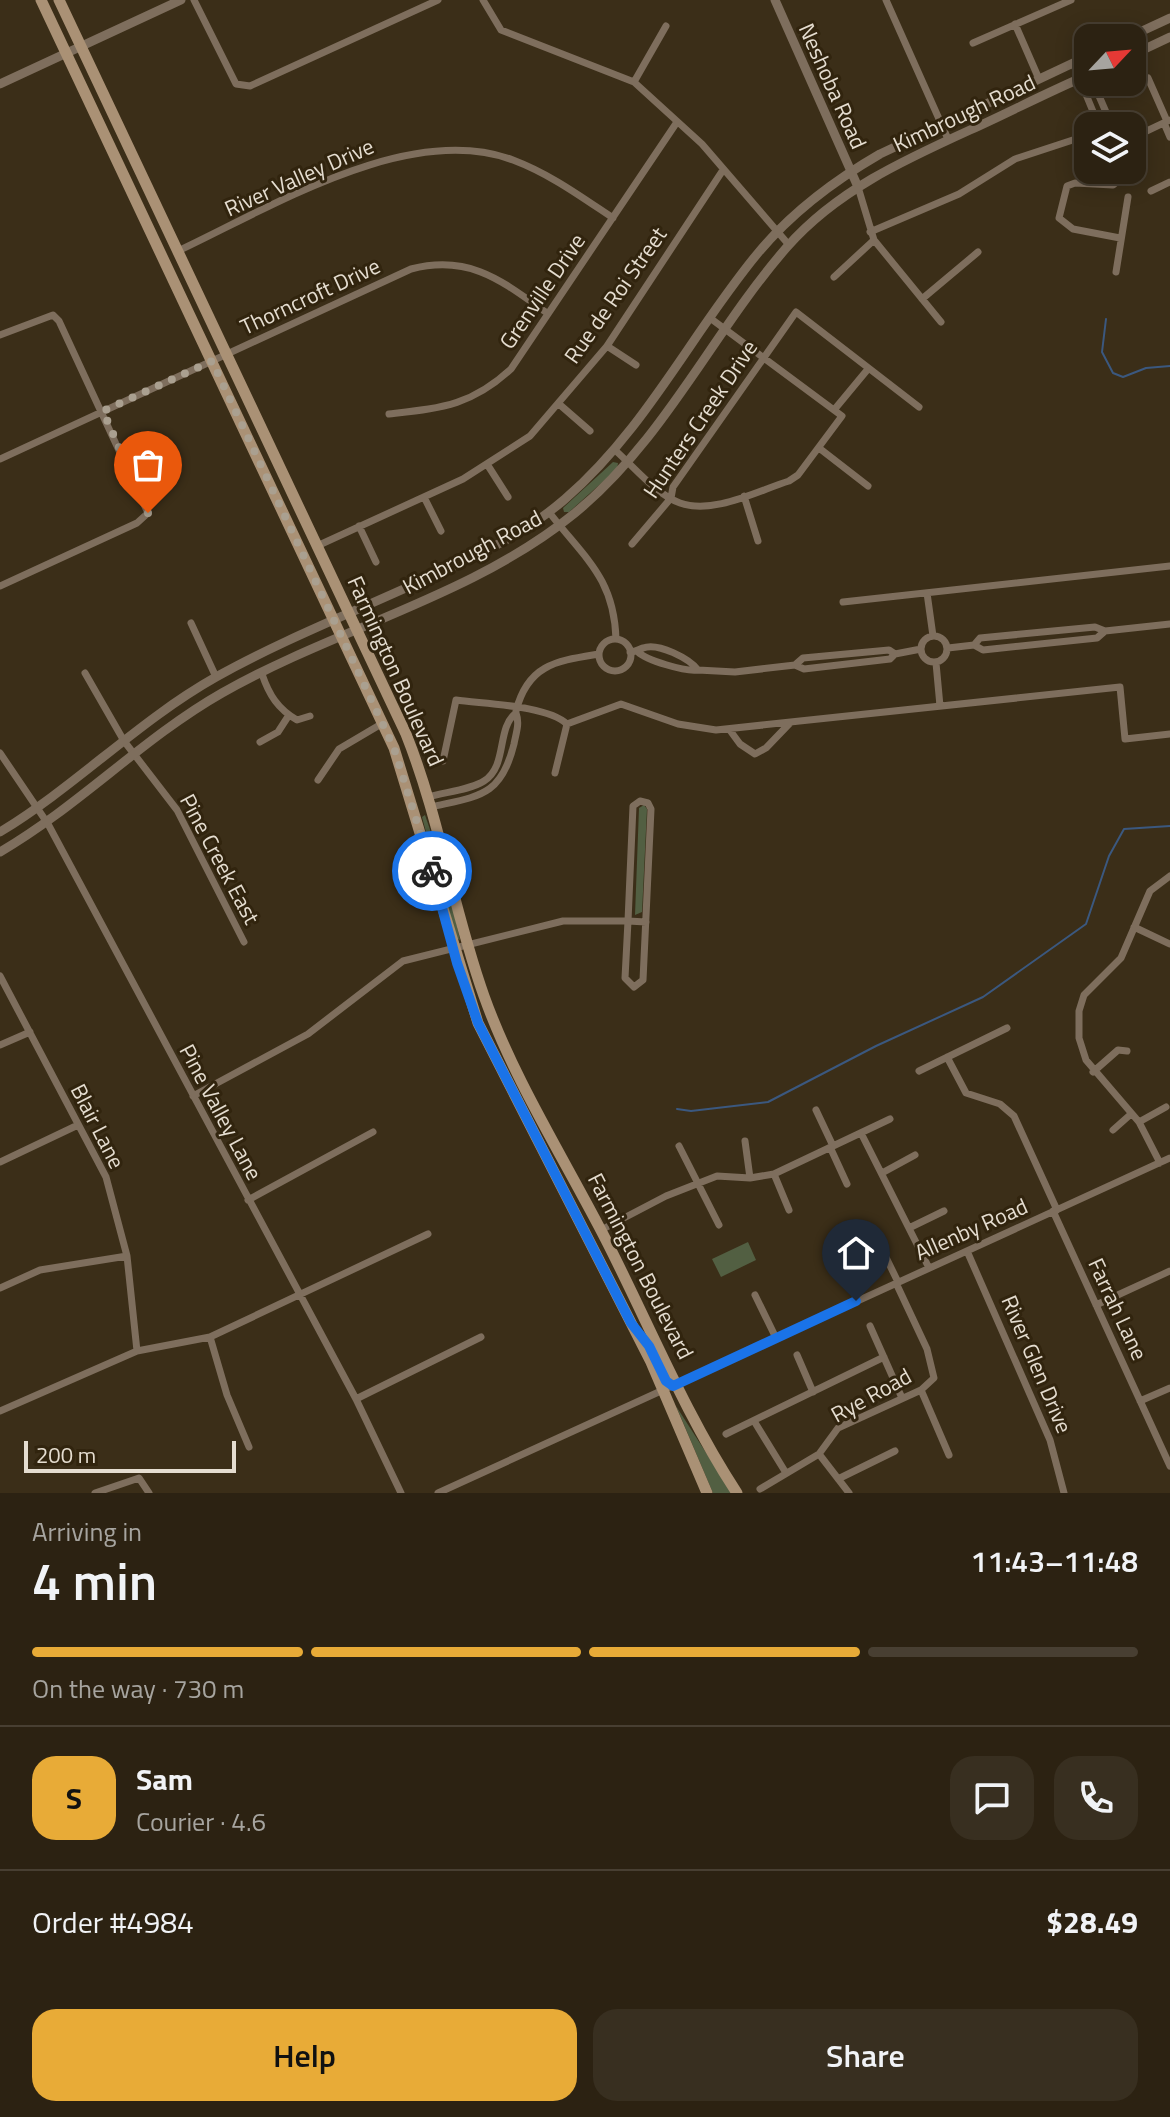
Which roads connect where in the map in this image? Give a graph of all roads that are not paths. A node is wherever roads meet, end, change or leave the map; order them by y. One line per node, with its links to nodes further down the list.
1 (41, 0): 18 (main road, Farmington Boulevard)
2 (59, 0): 16 (main road, Farmington Boulevard)
3 (181, 0): 16 (street)
4 (194, 0): 5 (street)
5 (438, 0)
6 (483, 0): 23 (street)
7 (775, 0): 33 (street, Neshoba Road)
8 (886, 0): 27 (street)
9 (1071, 0): 11 (street)
10 (1170, 18): 13 (street)
11 (1015, 24): 15 (street); 21 (street)
12 (666, 26): 23 (street)
13 (1146, 29)
14 (1170, 37): 17 (street)
15 (973, 43)
16 (81, 46): 18 (street); 47 (main road, Farmington Boulevard)
17 (1146, 48)
18 (66, 53): 24 (street); 49 (main road, Farmington Boulevard)
19 (1074, 62): 21 (street, Kimbrough Road)
20 (1148, 78): 25 (street)
21 (1039, 79): 27 (street, Kimbrough Road)
22 (1074, 80): 30 (street, Kimbrough Road)
23 (634, 82): 26 (street)
24 (0, 84)
25 (1167, 121): 28 (street); 29 (street)
26 (677, 122): 32 (street); 41 (street, Grenville Drive)
27 (941, 123): 30 (street); 33 (street, Kimbrough Road)
28 (1146, 131)
29 (1170, 137)
30 (948, 139): 38 (street, Kimbrough Road)
31 (1074, 140): 43 (street)
32 (723, 170): 42 (street); 58 (street, Rue de Roi Street)
33 (850, 171): 38 (street, Neshoba Road); 42 (street, Kimbrough Road)
34 (1170, 182): 39 (street)
35 (1074, 183): 44 (street)
36 (1094, 184): 37 (street)
37 (1114, 184)
38 (858, 187): 43 (street); 46 (street, Kimbrough Road)
39 (1151, 191)
40 (1128, 197): 44 (street)
41 (613, 218): 47 (street, River Valley Drive); 53 (street, Grenville Drive)
42 (777, 232): 46 (street); 54 (street, Kimbrough Road)
43 (870, 232): 45 (street)
44 (1120, 238): 50 (street)
45 (874, 240): 51 (street); 52 (street)
46 (789, 245): 56 (street, Kimbrough Road)
47 (178, 251): 49 (street); 59 (main road, Farmington Boulevard)
48 (978, 252): 52 (street)
49 (164, 258): 61 (main road, Farmington Boulevard)
50 (1116, 272)
51 (834, 277)
52 (922, 299): 55 (street)
53 (547, 313): 59 (street, Thorncroft Drive); 68 (street, Grenville Drive)
54 (710, 318): 56 (street); 71 (street, Kimbrough Road)
55 (941, 322)
56 (726, 328): 60 (street); 73 (street, Kimbrough Road)
57 (0, 335): 67 (street)
58 (607, 346): 62 (street); 64 (street, Rue de Roi Street)
59 (227, 354): 61 (street, Thorncroft Drive); 86 (main road, Farmington Boulevard)
60 (764, 356): 63 (street, Hunters Creek Drive); 66 (street); 79 (street, Hunters Creek Drive)
61 (212, 361): 67 (street, Thorncroft Drive); 93 (main road, Farmington Boulevard)
62 (636, 365)
63 (868, 369): 65 (street); 66 (street)
64 (559, 404): 69 (street); 74 (street, Rue de Roi Street)
65 (919, 407)
66 (834, 410): 70 (street)
67 (103, 411): 72 (street, Thorncroft Drive); 89 (street)
68 (389, 414)
69 (590, 431)
70 (819, 448): 75 (street); 76 (street)
71 (616, 451): 73 (street); 80 (street, Kimbrough Road)
72 (0, 459)
73 (629, 462): 79 (street); 81 (street, Kimbrough Road)
74 (487, 464): 77 (street, Rue de Roi Street); 78 (street)
75 (868, 486)
76 (744, 496): 79 (street); 84 (street)
77 (424, 497): 82 (street, Rue de Roi Street); 83 (street)
78 (508, 497)
79 (671, 498): 85 (street, Hunters Creek Drive)
80 (549, 512): 81 (street); 92 (street, Kimbrough Road)
81 (559, 525): 96 (street, Kimbrough Road); 99 (street)
82 (359, 526): 86 (street, Rue de Roi Street); 87 (street)
83 (441, 531)
84 (758, 541)
85 (632, 544)
86 (317, 546): 92 (main road, Farmington Boulevard)
87 (376, 562)
88 (1170, 566): 90 (street)
89 (0, 586)
90 (927, 593): 91 (street); 97 (street)
91 (843, 602)
92 (349, 614): 93 (street, Kimbrough Road); 96 (main road, Farmington Boulevard)
93 (334, 621): 98 (main road, Farmington Boulevard); 110 (street, Kimbrough Road)
94 (191, 623): 110 (street)
95 (1170, 624): 100 (street)
96 (357, 629): 98 (street, Kimbrough Road); 127 (main road, Farmington Boulevard)
97 (933, 636): 100 (street); 101 (street)
98 (342, 637): 109 (street, Kimbrough Road); 115 (main road, Farmington Boulevard)
99 (616, 639): 103 (street); 104 (street)
100 (948, 648): 106 (street)
101 (921, 649): 106 (street); 107 (street)
102 (661, 650): 103 (street); 105 (street); 107 (street)
103 (634, 652): 104 (street); 105 (street)
104 (599, 654): 112 (street)
105 (658, 660): 107 (street)
106 (936, 663): 111 (street)
107 (698, 670)
108 (85, 673): 120 (street, Pine Creek East)
109 (262, 674): 113 (street); 123 (street, Kimbrough Road)
110 (216, 677): 120 (street, Kimbrough Road)
111 (940, 706): 116 (street); 119 (street)
112 (517, 710): 117 (street); 124 (street); 127 (street)
113 (289, 715): 114 (street); 121 (street)
114 (310, 716)
115 (383, 723): 126 (street); 127 (main road, Farmington Boulevard)
116 (790, 723): 118 (street); 118 (street)
117 (567, 724): 118 (street); 125 (street)
118 (729, 729)
119 (1170, 734)
120 (124, 741): 123 (street, Pine Creek East); 128 (street, Kimbrough Road)
121 (260, 742)
122 (0, 753): 128 (street, Pine Valley Lane)
123 (134, 756): 129 (street, Kimbrough Road); 136 (street, Pine Creek East)
124 (443, 761)
125 (555, 773)
126 (318, 780)
127 (424, 806): 137 (main road, Farmington Boulevard); 139 (main road, Farmington Boulevard)
128 (38, 809): 129 (street, Pine Valley Lane); 130 (street, Kimbrough Road)
129 (48, 824): 131 (street, Kimbrough Road); 148 (street, Pine Valley Lane)
130 (0, 832)
131 (0, 852)
132 (1170, 876): 135 (street)
133 (628, 921): 134 (street); 134 (street); 134 (street); 137 (street)
134 (646, 922)
135 (1134, 927): 138 (street); 147 (street)
136 (244, 942)
137 (468, 944): 139 (street); 177 (main road, Farmington Boulevard)
138 (1170, 944)
139 (452, 948): 148 (street); 177 (main road, Farmington Boulevard)
140 (0, 976): 142 (street, Blair Lane)
141 (1007, 1028): 145 (street)
142 (30, 1032): 143 (street); 154 (street, Blair Lane)
143 (0, 1045)
144 (1127, 1051): 147 (street)
145 (947, 1057): 146 (street); 173 (street, Farrah Lane)
146 (919, 1071)
147 (1093, 1072): 151 (street)
148 (193, 1096): 170 (street, Pine Valley Lane)
149 (1166, 1107): 153 (street)
150 (816, 1110): 160 (street)
151 (1131, 1114): 153 (street); 155 (street)
152 (890, 1119): 157 (street)
153 (1139, 1122): 164 (street)
154 (78, 1125): 163 (street); 180 (street, Blair Lane)
155 (1113, 1130)
156 (373, 1132): 170 (street)
157 (861, 1133): 160 (street); 165 (street)
158 (745, 1141): 167 (street)
159 (679, 1146): 168 (street)
160 (831, 1147): 166 (street); 169 (street)
161 (915, 1155): 165 (street)
162 (1170, 1158): 164 (street, Allenby Road)
163 (0, 1162)
164 (1160, 1163): 173 (street, Allenby Road)
165 (882, 1173): 175 (street)
166 (774, 1174): 167 (street); 171 (street)
167 (750, 1178): 168 (street)
168 (698, 1183): 174 (street); 177 (street)
169 (847, 1184)
170 (248, 1200): 186 (street, Pine Valley Lane)
171 (789, 1210)
172 (944, 1211): 175 (street)
173 (1055, 1211): 179 (street, Allenby Road); 187 (street, Farrah Lane)
174 (719, 1225)
175 (909, 1228): 181 (street)
176 (428, 1234): 186 (street)
177 (594, 1234): 195 (main road, Farmington Boulevard); 195 (main road, Farmington Boulevard)
178 (876, 1237): 183 (street)
179 (967, 1251): 181 (street, Allenby Road); 220 (street, River Glen Drive)
180 (127, 1256): 184 (street); 192 (street, Blair Lane)
181 (929, 1268): 183 (street, Allenby Road)
182 (1170, 1271): 187 (street)
183 (897, 1283): 191 (street, Allenby Road); 197 (street, Rye Road)
184 (0, 1288)
185 (755, 1295): 191 (street)
186 (301, 1297): 189 (street); 200 (street, Pine Valley Lane)
187 (1096, 1305): 201 (street, Farrah Lane)
188 (870, 1326): 194 (street)
189 (210, 1337): 192 (street); 205 (street)
190 (481, 1337): 200 (street)
191 (776, 1338): 195 (street, Allenby Road)
192 (137, 1351): 202 (street)
193 (797, 1355): 198 (street)
194 (884, 1357): 198 (street); 199 (street)
195 (670, 1387): 216 (street, Allenby Road); 217 (main road, Farmington Boulevard); 218 (main road, Farmington Boulevard)
196 (1170, 1388): 201 (street)
197 (921, 1390): 199 (street, Rye Road); 208 (street)
198 (813, 1392): 203 (street)
199 (902, 1398): 207 (street, Rye Road)
200 (356, 1399): 215 (street, Pine Valley Lane)
201 (1140, 1401): 209 (street, Farrah Lane)
202 (0, 1411)
203 (754, 1421): 204 (street); 210 (street)
204 (726, 1434)
205 (249, 1447)
206 (895, 1451): 211 (street)
207 (819, 1454): 210 (street, Rye Road); 211 (street)
208 (949, 1455)
209 (1170, 1466)
210 (786, 1473): 212 (street, Rye Road)
211 (840, 1481): 219 (street)
212 (760, 1489)
213 (95, 1493): 214 (street)
214 (149, 1493)
215 (401, 1493)
216 (438, 1493)
217 (707, 1493)
218 (737, 1493)
219 (849, 1493)
220 (1064, 1493)

